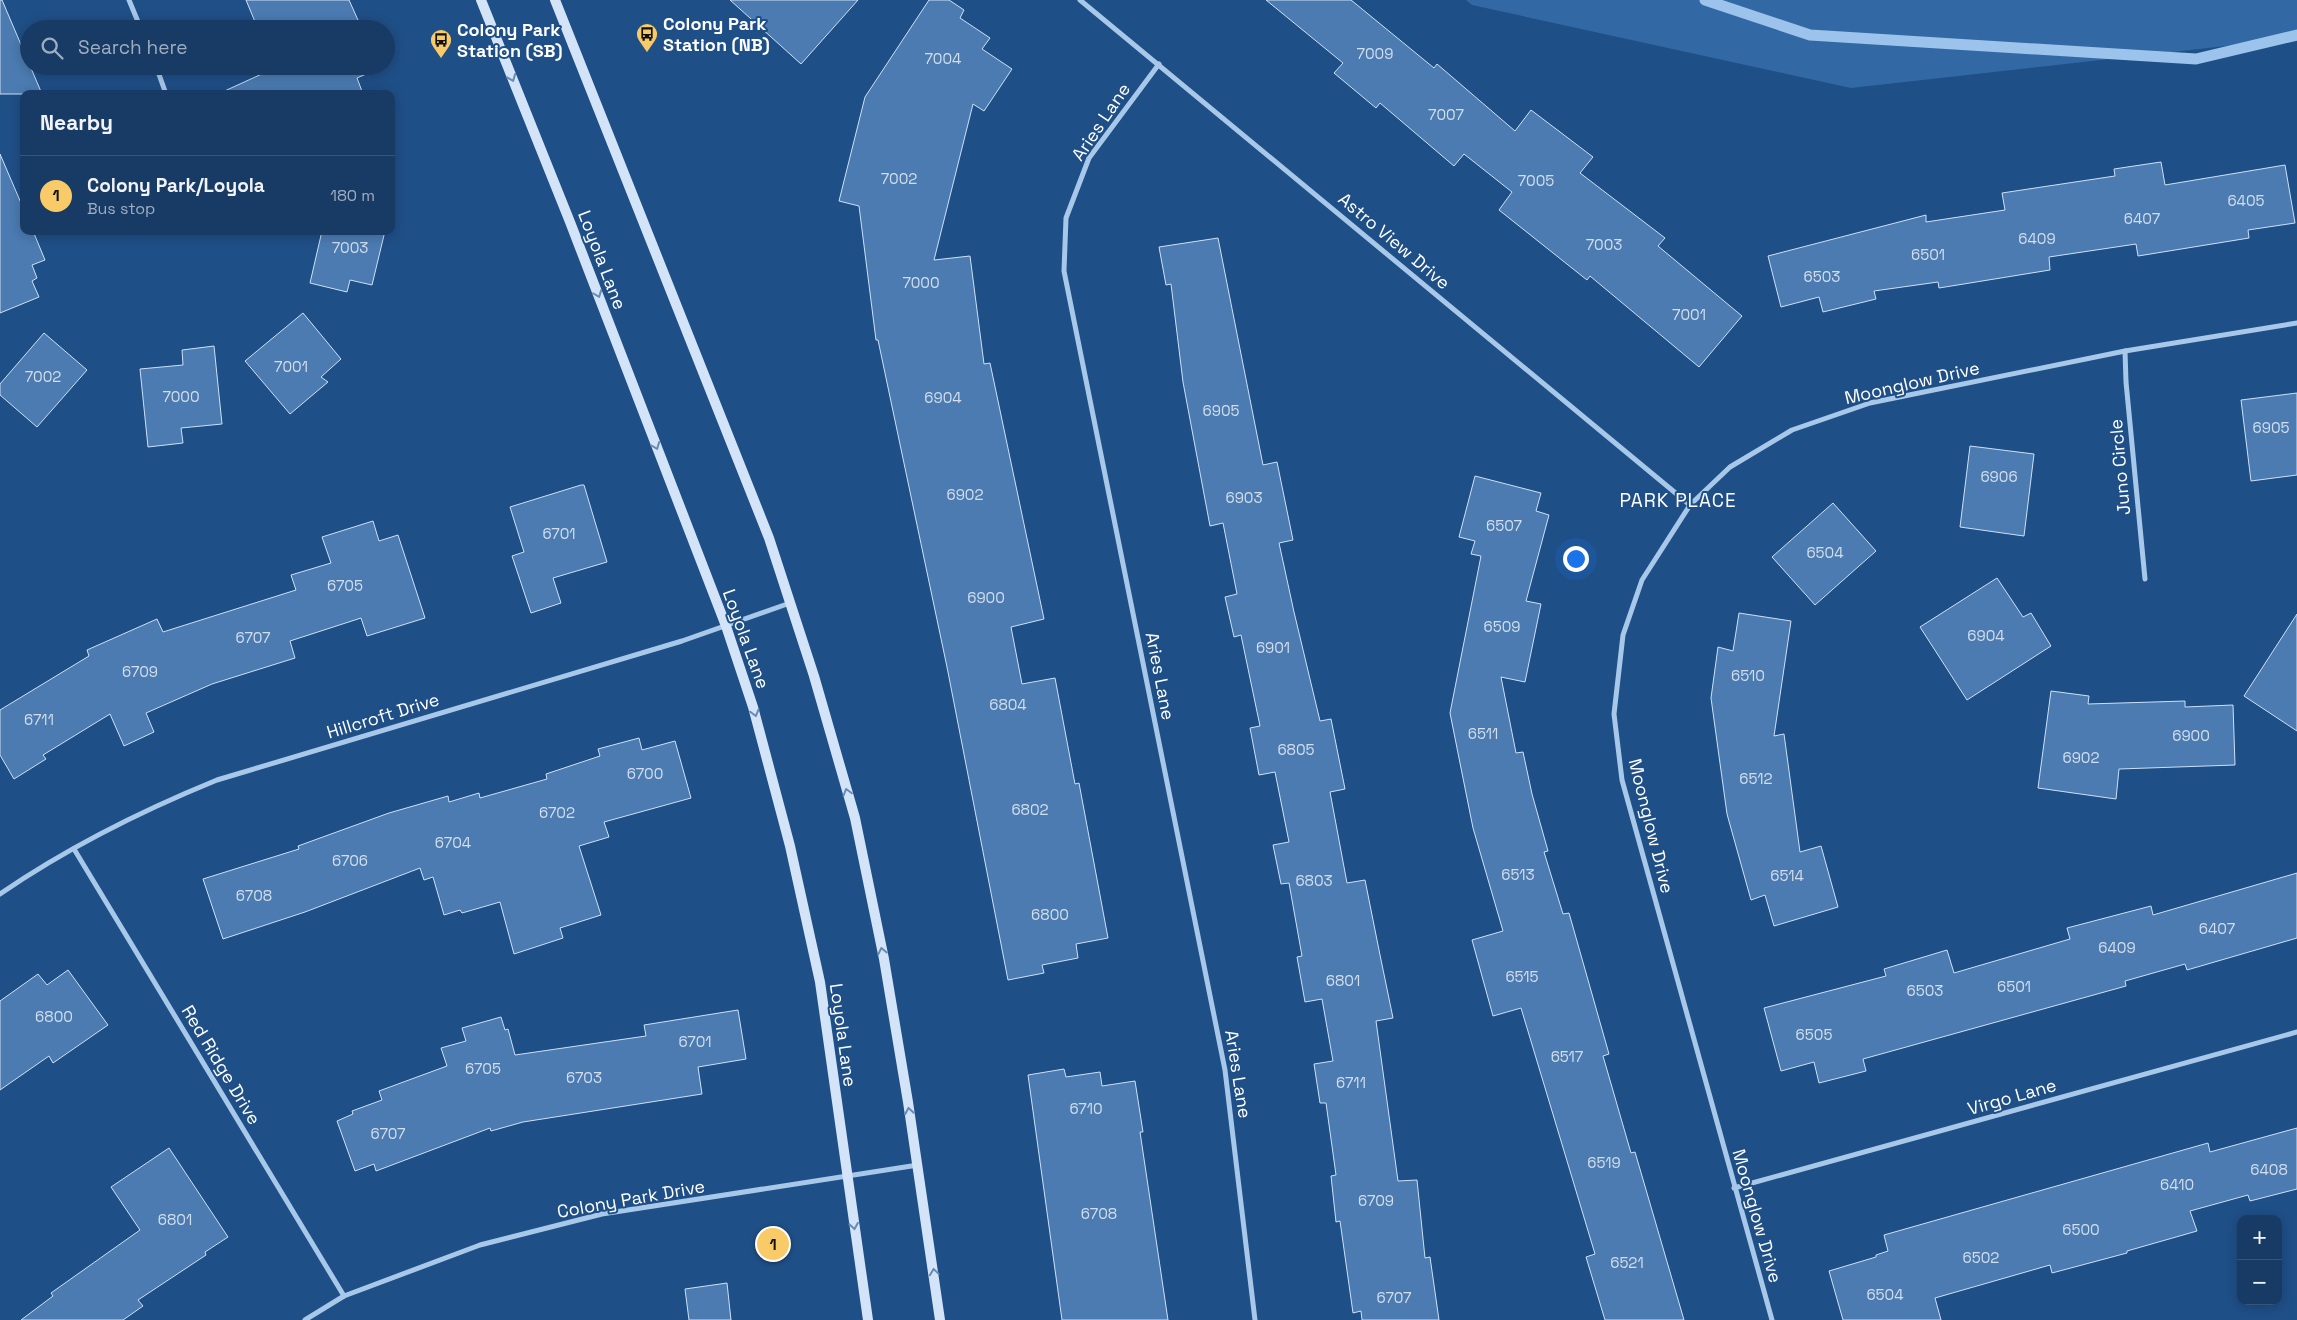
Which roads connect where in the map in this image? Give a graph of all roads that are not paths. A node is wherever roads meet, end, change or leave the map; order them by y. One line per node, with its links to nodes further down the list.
1 (129, 0): 5 (street)
2 (481, 0): 14 (main road, Loyola Lane, one-way to 14)
3 (555, 0): 13 (main road)
4 (1080, 0): 6 (street, Astro View Drive)
5 (137, 20)
6 (1159, 64): 11 (street, Astro View Drive); 25 (street, Aries Lane)
7 (159, 75): 8 (street)
8 (165, 90)
9 (2297, 323): 10 (street, Moonglow Drive)
10 (2125, 351): 11 (street, Moonglow Drive); 12 (street, Juno Circle)
11 (1690, 504): 20 (street, Moonglow Drive)
12 (2145, 579)
13 (790, 603): 14 (street, Hillcroft Drive); 18 (main road, one-way to 13)
14 (726, 626): 15 (street, Hillcroft Drive); 19 (main road, Loyola Lane, one-way to 19)
15 (74, 848): 16 (street, Hillcroft Drive); 21 (street, Red Ridge Drive)
16 (0, 894)
17 (2297, 1032): 20 (street, Virgo Lane)
18 (918, 1165): 19 (street, Colony Park Drive); 24 (main road, one-way to 18)
19 (847, 1178): 21 (street, Colony Park Drive); 23 (main road, Loyola Lane, one-way to 23)
20 (1734, 1188): 26 (street, Moonglow Drive)
21 (344, 1296): 22 (street, Colony Park Drive)
22 (305, 1320)
23 (868, 1320)
24 (940, 1320)
25 (1255, 1320)
26 (1772, 1320)

